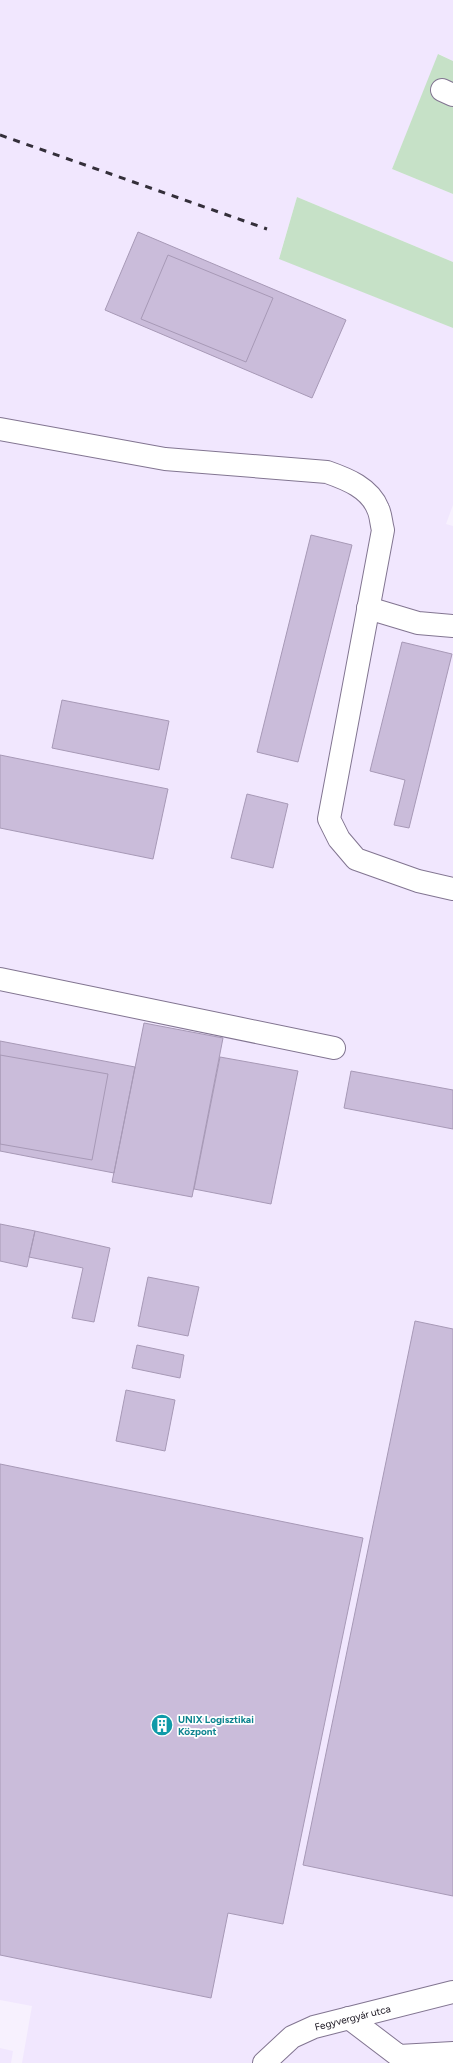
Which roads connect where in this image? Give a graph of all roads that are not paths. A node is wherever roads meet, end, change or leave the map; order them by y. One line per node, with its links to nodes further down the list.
1 (0, 429): 2 (lane)
2 (368, 608): 3 (lane); 4 (lane)
3 (453, 626)
4 (453, 889)
5 (0, 979): 6 (lane)
6 (334, 1048)
7 (452, 1993): 8 (lane, Fegyvergyár utca)
8 (349, 2018): 9 (lane); 10 (lane, Fegyvergyár utca)
9 (453, 2053)
10 (264, 2063)

